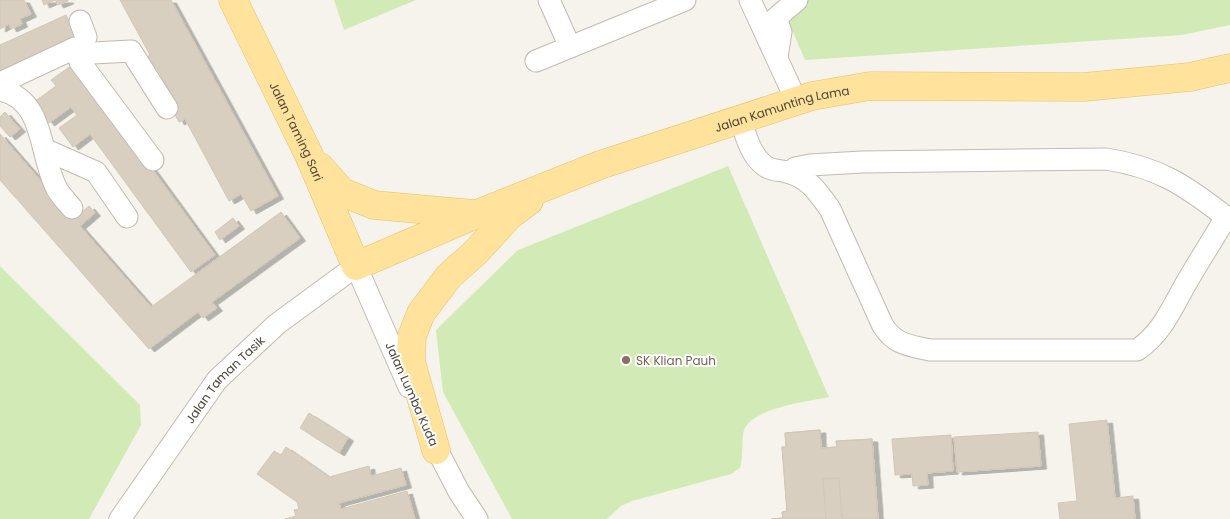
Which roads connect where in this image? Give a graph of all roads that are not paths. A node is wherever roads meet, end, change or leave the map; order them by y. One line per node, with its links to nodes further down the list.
1 (233, 0): 18 (main road, Jalan Taming Sari)
2 (549, 0): 7 (street)
3 (684, 0): 7 (street)
4 (750, 0): 9 (street)
5 (797, 0): 9 (street)
6 (80, 21): 8 (street)
7 (570, 47): 10 (street)
8 (82, 50): 12 (street); 15 (street); 19 (street)
9 (777, 57): 14 (street)
10 (536, 61)
11 (1230, 68): 14 (main road, Jalan Kamunting Lama)
12 (0, 82)
13 (0, 90): 17 (street)
14 (796, 100): 16 (main road, Jalan Kamunting Lama)
15 (166, 108)
16 (740, 118): 20 (street); 21 (main road, Jalan Kamunting Lama)
17 (44, 149): 22 (street); 24 (street)
18 (309, 155): 23 (main road); 26 (main road, Jalan Taming Sari)
19 (153, 160)
20 (791, 173): 25 (street); 25 (street)
21 (548, 187): 23 (main road, Jalan Kamunting Lama); 27 (main road)
22 (72, 208)
23 (476, 214): 26 (main road, Jalan Kamunting Lama)
24 (127, 217)
25 (1228, 218)
26 (356, 266): 27 (street, Jalan Lumba Kuda); 28 (street, Jalan Taman Tasik)
27 (436, 450): 29 (street, Jalan Lumba Kuda)
28 (120, 519)
29 (477, 519)

